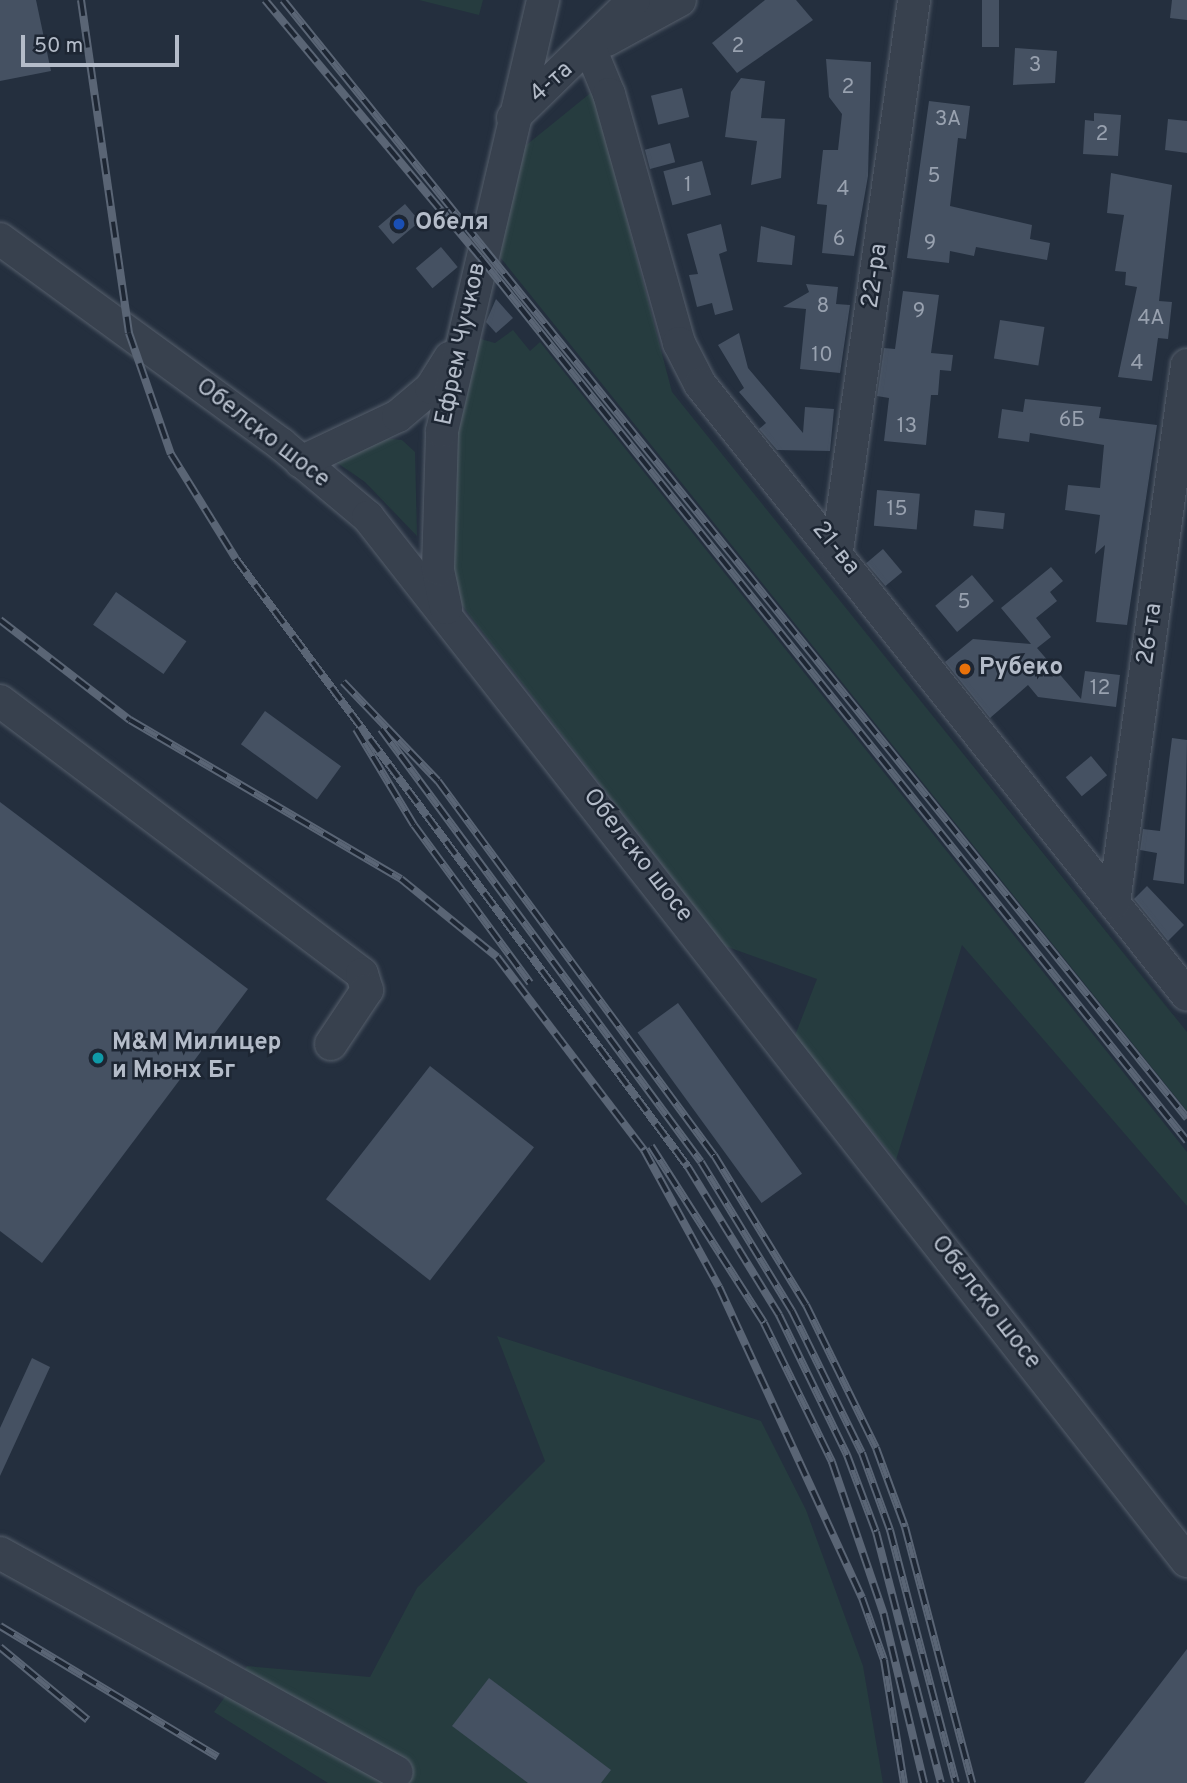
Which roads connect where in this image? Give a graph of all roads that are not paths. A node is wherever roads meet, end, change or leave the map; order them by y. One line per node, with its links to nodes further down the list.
1 (543, 0): 6 (street, Ефрем Чучков)
2 (634, 0): 5 (street, 4-та)
3 (680, 0): 5 (street, 4-та)
4 (914, 0): 11 (street, 22-ра)
5 (590, 48): 6 (street, 4-та); 11 (street, 21-ва)
6 (513, 118): 8 (street, Ефрем Чучков)
7 (0, 239): 10 (street, Обелско шосе)
8 (458, 344): 10 (street); 12 (street, Ефрем Чучков)
9 (1187, 365): 14 (street, 26-та)
10 (301, 462): 12 (street, Обелско шосе)
11 (837, 551): 14 (street, 21-ва)
12 (446, 610): 18 (street, Обелско шосе)
13 (0, 701): 16 (street)
14 (1114, 903): 15 (street, 21-ва)
15 (1187, 995)
16 (331, 1044)
17 (0, 1553): 19 (street)
18 (1187, 1561)
19 (396, 1772)

